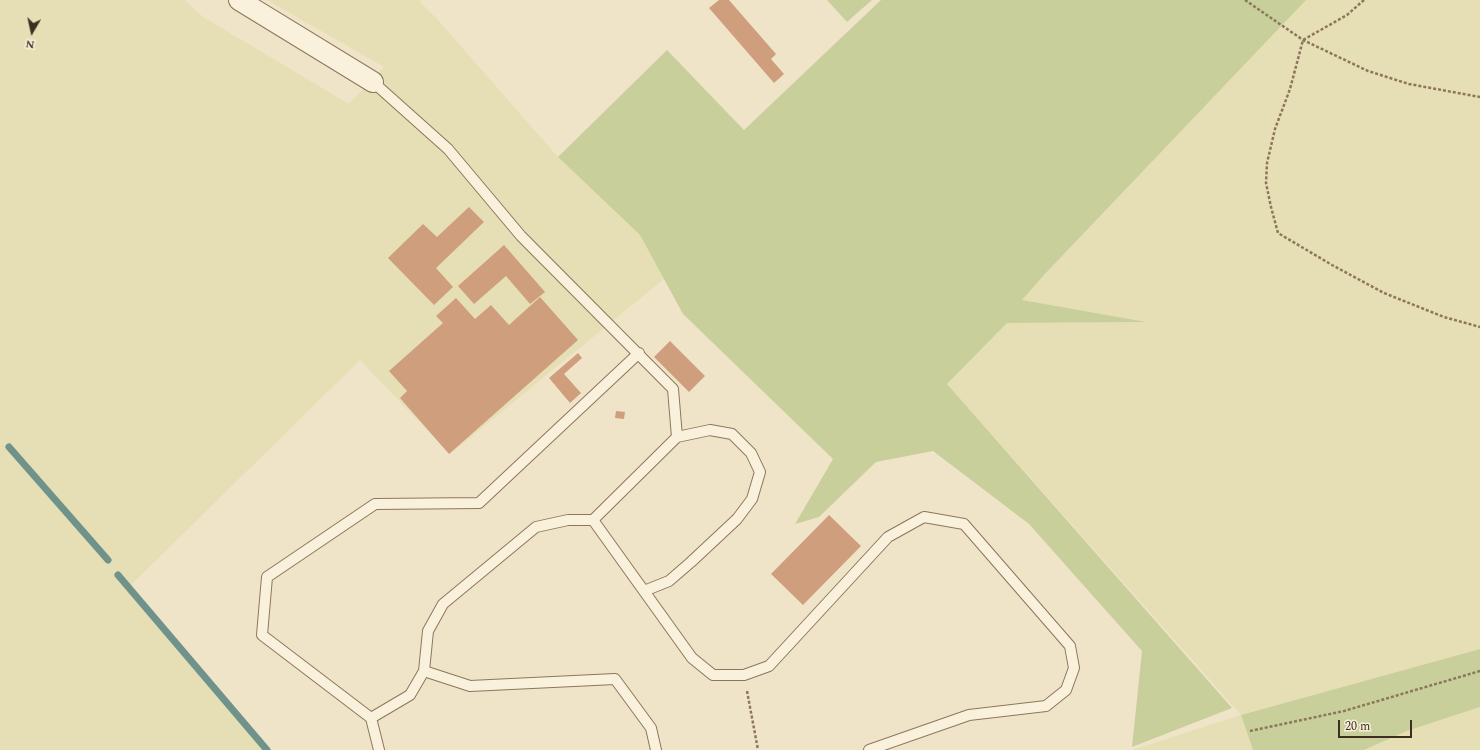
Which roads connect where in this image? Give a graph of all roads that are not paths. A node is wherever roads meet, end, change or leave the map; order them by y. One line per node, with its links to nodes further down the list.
1 (239, 0): 2 (street)
2 (373, 82): 3 (lane)
3 (638, 353): 4 (lane); 8 (lane)
4 (677, 437): 5 (lane); 6 (lane)
5 (593, 520): 6 (lane); 7 (lane)
6 (644, 591): 11 (lane)
7 (424, 671): 8 (lane); 10 (lane)
8 (371, 718): 9 (lane)
9 (379, 750)
10 (656, 750)
11 (869, 750)

